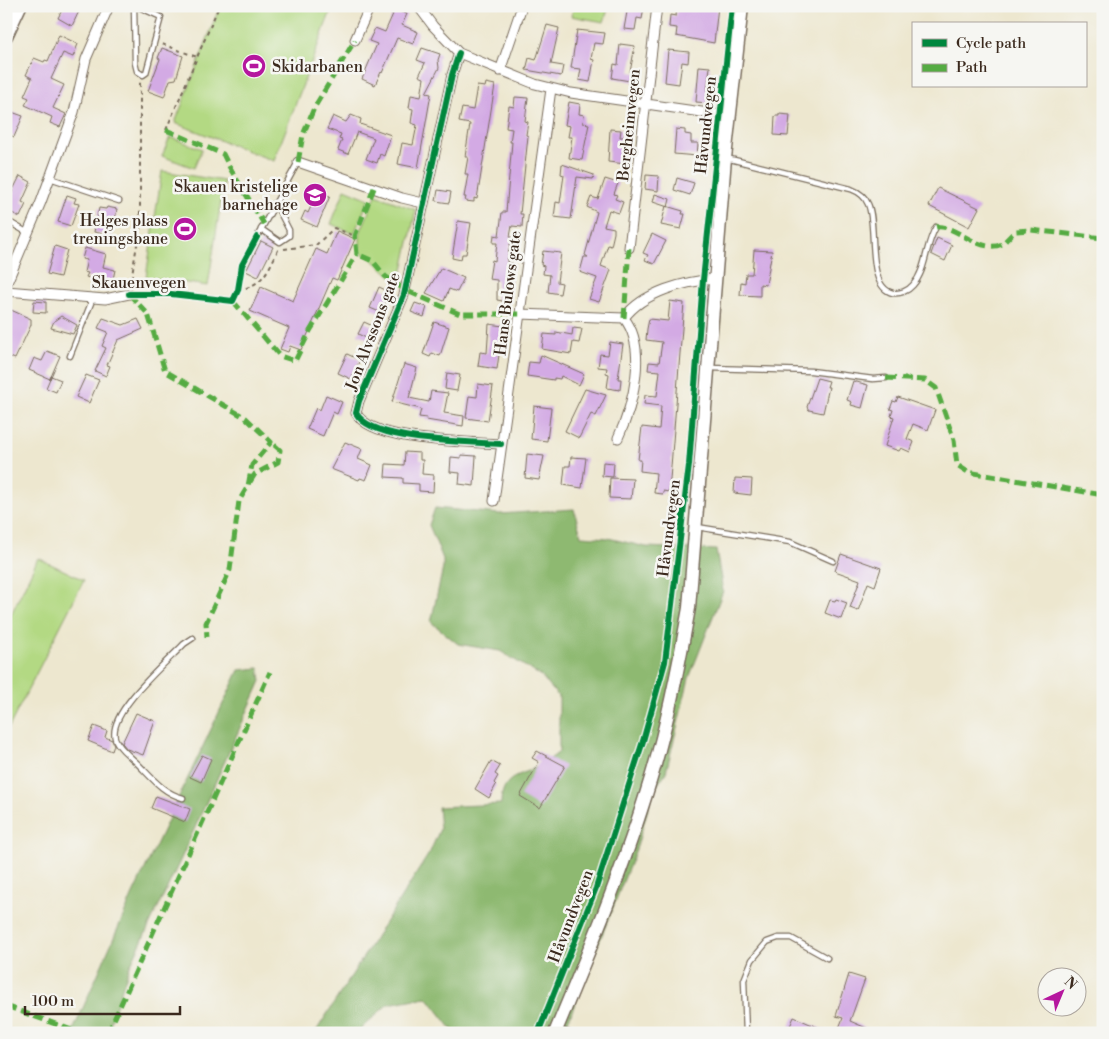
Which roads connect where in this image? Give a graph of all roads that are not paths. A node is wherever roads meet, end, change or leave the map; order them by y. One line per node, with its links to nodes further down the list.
1 (20, 6): 9 (main road)
2 (109, 6): 18 (street)
3 (136, 6): 3 (lane)
4 (370, 6): 10 (street)
5 (418, 6): 11 (street)
6 (522, 6): 12 (street)
7 (657, 6): 14 (street, Bergheimvegen)
8 (742, 6): 15 (main road, Håvundvegen)
9 (6, 36)
10 (355, 40)
11 (460, 53): 12 (street); 20 (street, Jon Alvssons gate)
12 (500, 71): 13 (street)
13 (551, 89): 14 (street); 33 (street, Hans Bulows gate)
14 (646, 104): 15 (street); 27 (street, Bergheimvegen)
15 (730, 116): 16 (main road, Håvundvegen)
16 (725, 158): 23 (lane); 28 (main road, Håvundvegen)
17 (298, 162): 20 (street); 21 (lane)
18 (49, 178): 19 (lane); 25 (street)
19 (119, 201)
20 (424, 202): 39 (street, Jon Alvssons gate)
21 (275, 203): 24 (lane); 24 (lane)
22 (6, 220): 25 (lane)
23 (936, 228)
24 (261, 229): 26 (lane)
25 (28, 233): 29 (street)
26 (257, 237)
27 (629, 248)
28 (716, 279): 34 (street); 36 (main road, Håvundvegen)
29 (6, 285)
30 (6, 291): 32 (street, Skauenvegen)
31 (128, 294): 32 (street, Skauenvegen)
32 (94, 298): 35 (lane)
33 (520, 314): 34 (street); 39 (street, Hans Bulows gate)
34 (624, 318): 38 (street)
35 (70, 356)
36 (709, 368): 37 (lane); 41 (main road, Håvundvegen)
37 (886, 378)
38 (618, 438)
39 (501, 444): 40 (street, Hans Bulows gate)
40 (494, 501)
41 (696, 527): 42 (lane); 46 (main road, Håvundvegen)
42 (833, 561)
43 (193, 638): 44 (lane)
44 (183, 798)
45 (827, 958): 47 (lane)
46 (560, 1032)
47 (746, 1033)

